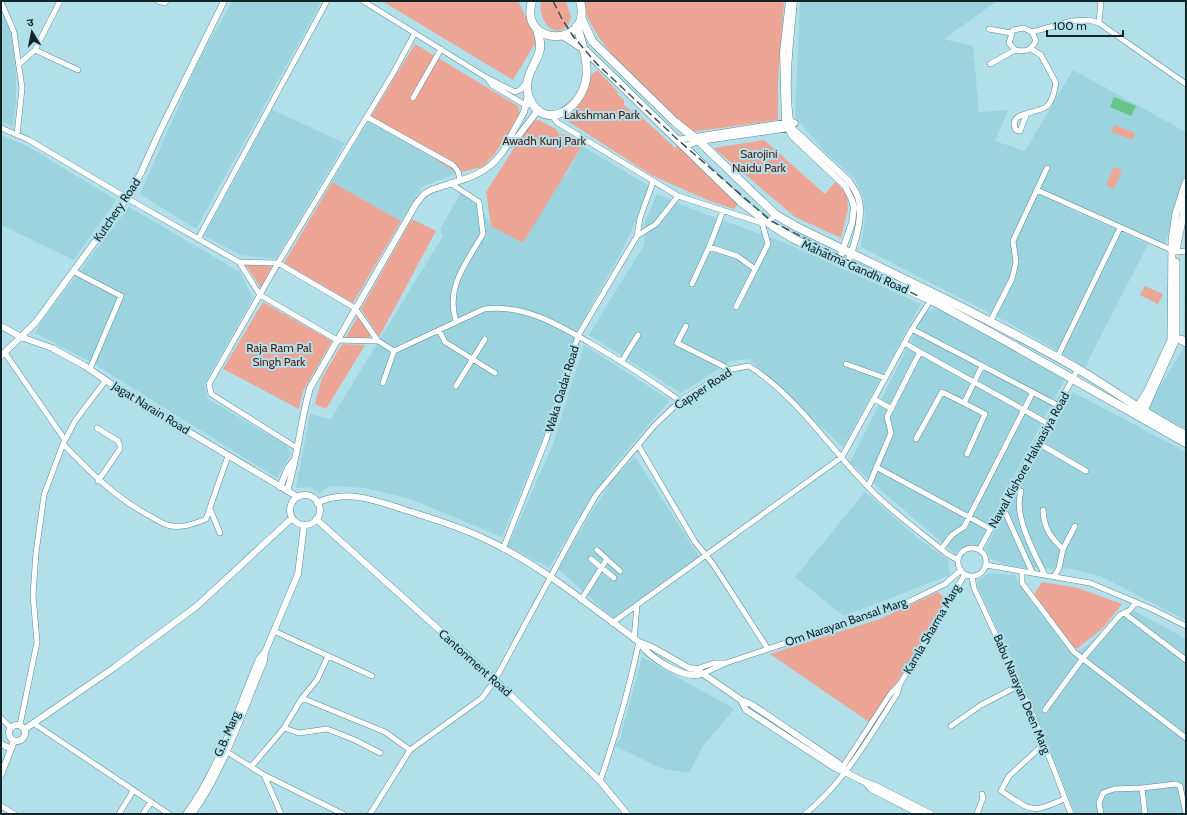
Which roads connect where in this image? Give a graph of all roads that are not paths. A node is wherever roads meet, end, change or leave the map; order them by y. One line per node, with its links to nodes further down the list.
1 (60, 1): 24 (street)
2 (158, 1): 3 (street)
3 (166, 1)
4 (224, 1): 57 (street, Kutchery Road)
5 (327, 1): 64 (street)
6 (363, 1): 19 (street)
7 (580, 1): 13 (main road)
8 (789, 1): 42 (street)
9 (794, 1): 42 (street)
10 (1101, 1): 14 (street)
11 (1, 2): 27 (street)
12 (530, 3): 16 (main road)
13 (581, 17): 15 (main road); 45 (main road, Mahatma Gandhi Road)
14 (1099, 24): 18 (street); 34 (street)
15 (577, 26): 21 (main road); 23 (main road)
16 (537, 29): 21 (main road); 33 (main road)
17 (989, 29): 20 (street)
18 (1032, 32): 20 (street); 22 (street)
19 (415, 33): 25 (street); 41 (street)
20 (1011, 33): 26 (street)
21 (564, 36): 23 (main road, Mahatma Gandhi Road)
22 (1031, 48): 26 (street); 39 (street)
23 (584, 49): 28 (main road, Mahatma Gandhi Road); 30 (main road)
24 (35, 50): 27 (street); 31 (street)
25 (441, 50): 32 (street); 36 (street)
26 (1015, 50): 29 (street)
27 (19, 64): 44 (street)
28 (598, 64): 30 (main road); 46 (main road, Mahatma Gandhi Road)
29 (990, 64)
30 (586, 68): 40 (main road)
31 (78, 70)
32 (487, 78): 33 (street); 37 (street)
33 (527, 82): 35 (main road)
34 (1186, 84)
35 (528, 95): 37 (street); 38 (main road)
36 (413, 98)
37 (526, 106): 38 (street); 48 (street)
38 (538, 109): 40 (main road); 48 (street)
39 (1027, 113)
40 (551, 115): 52 (street)
41 (367, 117): 51 (street); 71 (street)
42 (788, 125): 45 (street); 47 (street); 66 (street)
43 (1, 128): 44 (street)
44 (17, 135): 57 (street)
45 (692, 136): 46 (street); 47 (main road, Mahatma Gandhi Road)
46 (677, 140): 49 (main road, Mahatma Gandhi Road)
47 (699, 141): 49 (street); 60 (main road, Mahatma Gandhi Road)
48 (508, 145): 51 (street)
49 (685, 146): 61 (main road, Mahatma Gandhi Road)
50 (1047, 168): 55 (street)
51 (460, 180): 54 (street)
52 (653, 182): 56 (street); 63 (street, Waka Qadar Road)
53 (1186, 182): 67 (main road)
54 (450, 183): 79 (street); 80 (street)
55 (1037, 190): 62 (street); 81 (street)
56 (678, 196): 59 (street); 63 (street, Waka Qadar Road)
57 (127, 198): 64 (street); 74 (street, Kutchery Road)
58 (1186, 201): 67 (main road)
59 (723, 211): 61 (street); 65 (street)
60 (776, 215): 61 (street); 66 (main road, Mahatma Gandhi Road)
61 (765, 222): 69 (main road, Mahatma Gandhi Road); 73 (street)
62 (1120, 228): 67 (street); 99 (street)
63 (637, 236): 87 (street, Waka Qadar Road)
64 (198, 238): 70 (street)
65 (708, 247): 73 (street); 75 (street)
66 (848, 251): 69 (street); 72 (street); 77 (main road, Mahatma Gandhi Road)
67 (1174, 251): 68 (street); 90 (main road)
68 (1186, 252)
69 (839, 260): 72 (main road, Mahatma Gandhi Road)
70 (239, 262): 71 (street); 76 (street)
71 (278, 263): 76 (street); 79 (street)
72 (847, 264): 77 (main road, Mahatma Gandhi Road)
73 (755, 269): 78 (street)
74 (73, 271): 88 (street, Kutchery Road); 104 (street)
75 (692, 284)
76 (260, 295): 91 (street); 130 (street)
77 (932, 297): 81 (main road, Mahatma Gandhi Road); 84 (street); 110 (main road, Mahatma Gandhi Road)
78 (736, 307)
79 (356, 308): 91 (street); 93 (street)
80 (456, 321): 85 (street); 87 (street)
81 (990, 322): 99 (main road, Mahatma Gandhi Road)
82 (1, 326): 88 (street, Jagat Narain Road)
83 (686, 326): 106 (street)
84 (912, 329): 94 (street); 103 (street)
85 (439, 330): 96 (street); 100 (street)
86 (638, 335): 101 (street)
87 (578, 336): 101 (street); 154 (street, Waka Qadar Road)
88 (21, 337): 98 (street, Kutchery Road); 104 (street, Jagat Narain Road)
89 (485, 339): 100 (street)
90 (1173, 339): 92 (street); 95 (street); 121 (main road)
91 (337, 340): 93 (street); 130 (street)
92 (1186, 340)
93 (378, 341): 96 (street)
94 (904, 344): 97 (street); 108 (street)
95 (1186, 344)
96 (394, 352): 111 (street)
97 (920, 352): 112 (street); 119 (street)
98 (3, 354): 126 (street)
99 (1057, 358): 105 (main road, Mahatma Gandhi Road)
100 (472, 359): 107 (street); 113 (street)
101 (622, 361): 116 (street)
102 (846, 364): 108 (street)
103 (982, 366): 112 (street); 114 (street)
104 (90, 369): 109 (street, Jagat Narain Road)
105 (1078, 369): 110 (street, Nawal Kishore Halwasiya Road); 121 (main road, Mahatma Gandhi Road)
106 (731, 370): 116 (street, Capper Road); 133 (street, Capper Road)
107 (495, 373)
108 (885, 378): 115 (street)
109 (106, 380): 126 (street); 132 (street, Jagat Narain Road)
110 (1072, 380): 118 (street, Nawal Kishore Halwasiya Road); 121 (main road, Mahatma Gandhi Road)
111 (383, 383)
112 (974, 383): 117 (street); 120 (street)
113 (456, 386)
114 (1033, 392): 118 (street); 120 (street)
115 (874, 400): 119 (street); 133 (street)
116 (680, 401): 129 (street, Capper Road)
117 (964, 403): 125 (street); 131 (street)
118 (1059, 406): 122 (street, Nawal Kishore Halwasiya Road)
119 (892, 408): 135 (street)
120 (1024, 410): 122 (street); 147 (street)
121 (1138, 413): 124 (main road, Mahatma Gandhi Road); 128 (main road, Mahatma Gandhi Road)
122 (1049, 424): 127 (street, Nawal Kishore Halwasiya Road)
123 (97, 428): 137 (street)
124 (1186, 435)
125 (916, 440)
126 (64, 442): 137 (street); 197 (street)
127 (1038, 443): 136 (street); 140 (street, Nawal Kishore Halwasiya Road)
128 (1186, 443)
129 (638, 445): 159 (street); 172 (street, Capper Road)
130 (297, 448): 134 (street)
131 (967, 454)
132 (228, 456): 139 (street, Jagat Narain Road); 144 (street)
133 (842, 457): 138 (street, Capper Road); 159 (street)
134 (295, 459): 139 (street); 141 (street)
135 (876, 468): 138 (street); 147 (street)
136 (1086, 471)
137 (98, 480): 144 (street)
138 (868, 486): 155 (street, Capper Road)
139 (280, 487): 141 (street, Jagat Narain Road)
140 (1013, 488): 145 (street, Nawal Kishore Halwasiya Road); 169 (street)
141 (287, 491): 142 (street, Jagat Narain Road)
142 (298, 497): 143 (street); 148 (street)
143 (317, 503): 149 (street); 154 (street)
144 (210, 509): 153 (street)
145 (1001, 510): 152 (street, Nawal Kishore Halwasiya Road); 168 (street)
146 (1043, 510): 156 (street)
147 (969, 517): 152 (street); 155 (street)
148 (292, 518): 150 (street); 195 (street)
149 (316, 519): 150 (street); 190 (street, Cantonment Road)
150 (304, 525): 180 (street, G.B. Marg)
151 (1075, 526): 156 (street)
152 (991, 529): 158 (street, Nawal Kishore Halwasiya Road)
153 (220, 533)
154 (503, 549): 172 (street)
155 (941, 549): 162 (street, Capper Road)
156 (1063, 549): 171 (street)
157 (597, 550): 161 (street)
158 (979, 550): 162 (street); 163 (street)
159 (706, 556): 176 (street); 182 (street)
160 (591, 559): 164 (street)
161 (607, 559): 164 (street); 165 (street)
162 (958, 560): 167 (street)
163 (986, 565): 166 (street); 170 (street)
164 (602, 568): 173 (street); 174 (street)
165 (620, 571)
166 (1022, 571): 168 (street); 184 (street)
167 (963, 572): 170 (street); 182 (street, Om Narayan Bansal Marg); 209 (street, Kamla Sharma Marg)
168 (1032, 572): 169 (street)
169 (1045, 575): 171 (street)
170 (972, 576): 191 (street, Babu Narayan Deen Marg)
171 (1054, 577): 175 (street)
172 (550, 578): 174 (street); 190 (street, Capper Road)
173 (614, 578)
174 (580, 600): 178 (street)
175 (1136, 602): 177 (street); 179 (street)
176 (637, 605): 178 (street); 181 (street)
177 (1124, 613): 184 (street); 185 (street)
178 (612, 623): 181 (street)
179 (1186, 626)
180 (274, 631): 183 (street); 205 (street, G.B. Marg)
181 (636, 640): 187 (street); 188 (street); 212 (street)
182 (768, 649): 186 (street, Om Narayan Bansal Marg)
183 (328, 656): 189 (street); 192 (street)
184 (1083, 658): 193 (street); 200 (street)
185 (1186, 660)
186 (726, 663): 187 (street); 188 (street)
187 (696, 669): 188 (street)
188 (702, 674): 209 (street)
189 (372, 676)
190 (495, 680): 206 (street, Capper Road); 212 (street, Cantonment Road)
191 (1020, 685): 196 (street); 203 (street, Babu Narayan Deen Marg)
192 (302, 698): 199 (street); 206 (street)
193 (1046, 710)
194 (1, 718): 198 (street)
195 (33, 723): 197 (street); 215 (street)
196 (951, 726)
197 (22, 727): 198 (street); 201 (street)
198 (11, 728): 201 (street)
199 (284, 728): 207 (street); 208 (street)
200 (1186, 738)
201 (14, 741): 204 (street)
202 (1, 744): 204 (street)
203 (1044, 744): 217 (street, Babu Narayan Deen Marg); 217 (street)
204 (11, 749): 210 (street)
205 (224, 750): 208 (street); 226 (street, G.B. Marg); 227 (street)
206 (410, 750): 231 (street)
207 (380, 753)
208 (252, 767): 211 (street)
209 (844, 770): 213 (street); 233 (street, Kamla Sharma Marg)
210 (1, 775)
211 (264, 775): 220 (street); 228 (street)
212 (600, 781): 232 (street, Cantonment Road)
213 (867, 784): 234 (street); 235 (street)
214 (1142, 788): 221 (street); 238 (street); 239 (street)
215 (134, 791): 218 (street); 223 (street)
216 (982, 794): 236 (street)
217 (1064, 800): 237 (street, Babu Narayan Deen Marg)
218 (151, 802): 224 (street); 225 (street)
219 (1, 806): 222 (street)
220 (330, 808): 229 (street); 230 (street)
221 (1186, 813)
222 (14, 814)
223 (119, 814)
224 (143, 814)
225 (169, 814)
226 (186, 814)
227 (192, 814)
228 (281, 814)
229 (326, 814)
230 (343, 814)
231 (370, 814)
232 (627, 814)
233 (804, 814)
234 (920, 814)
235 (931, 814)
236 (977, 814)
237 (1071, 814)
238 (1101, 814)
239 (1145, 814)

